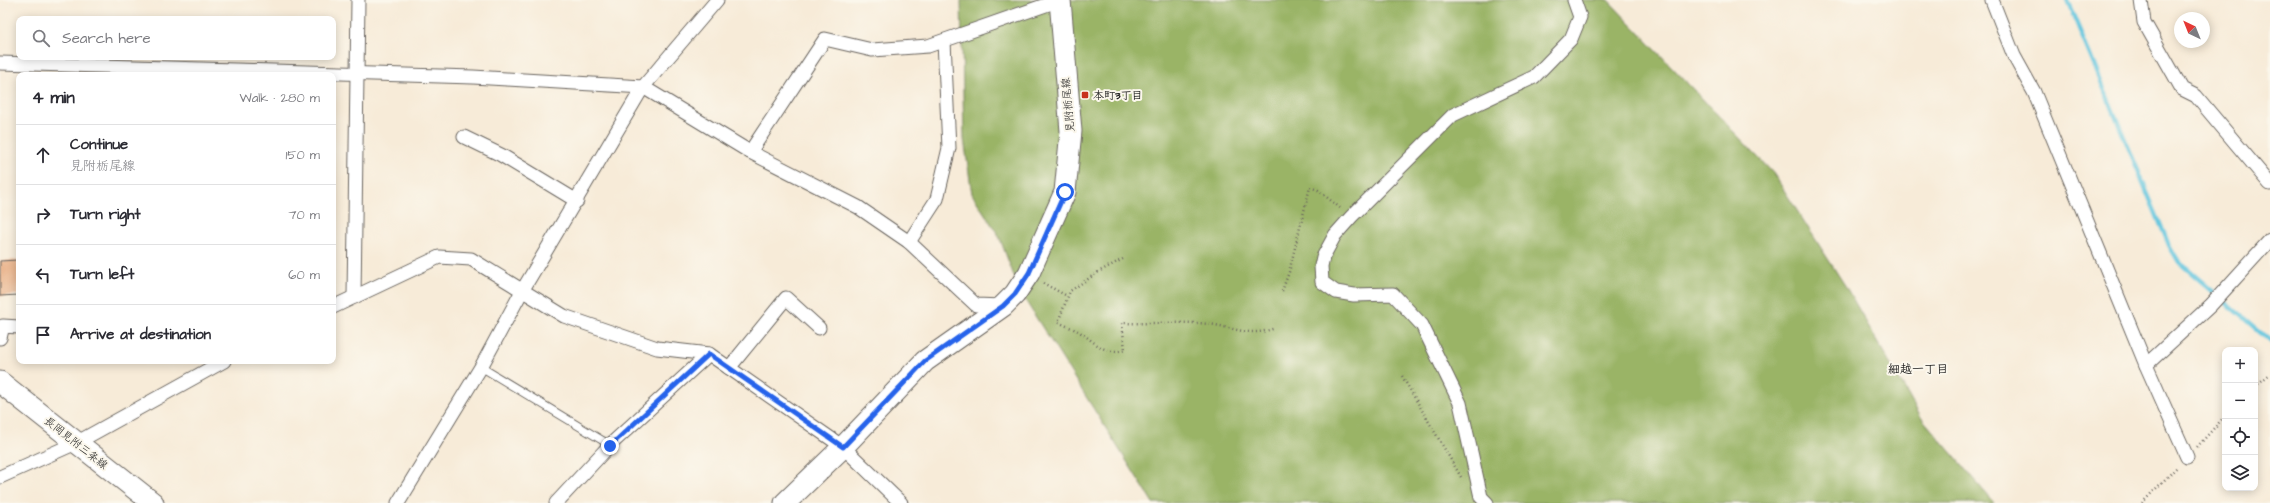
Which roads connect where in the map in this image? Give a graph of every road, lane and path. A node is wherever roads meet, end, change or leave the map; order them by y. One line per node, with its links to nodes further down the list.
1 (358, 0): 11 (street)
2 (717, 0): 12 (street)
3 (1060, 0): 7 (street); 21 (main road, 見附栃尾線)
4 (1574, 0): 17 (street)
5 (1992, 0): 34 (street)
6 (2141, 0): 15 (street)
7 (944, 41): 14 (street); 19 (street)
8 (0, 63): 9 (street)
9 (291, 72)
10 (336, 73): 11 (street)
11 (356, 74): 12 (street); 25 (street)
12 (643, 87): 14 (street); 16 (street)
13 (464, 137): 16 (street)
14 (750, 152): 19 (street)
15 (2270, 184)
16 (577, 201): 22 (street)
17 (1351, 217): 23 (path); 46 (street)
18 (2270, 240): 34 (street)
19 (909, 242): 27 (street)
20 (1123, 259): 24 (path)
21 (1029, 273): 24 (path); 27 (main road, 見附栃尾線)
22 (522, 291): 25 (street); 32 (street); 35 (street)
23 (1282, 291)
24 (1067, 296): 30 (path)
25 (354, 297): 26 (street)
26 (336, 306)
27 (1003, 306): 43 (main road, 見附栃尾線)
28 (16, 327): 31 (street)
29 (819, 328): 36 (street)
30 (1275, 328)
31 (0, 338)
32 (709, 354): 36 (street); 42 (street)
33 (219, 364): 41 (street)
34 (2146, 365): 44 (street)
35 (482, 367): 42 (lane); 47 (street)
36 (729, 368): 43 (street)
37 (2270, 374): 40 (path)
38 (1402, 376): 46 (path)
39 (0, 382): 41 (main road, 長岡見附三条線)
40 (2258, 384)
41 (76, 444): 45 (street); 48 (main road, 長岡見附三条線)
42 (610, 446): 49 (street)
43 (843, 447): 50 (main road, 見附栃尾線); 51 (street)
44 (2187, 457)
45 (0, 477)
46 (1480, 487): 52 (street)
47 (404, 500)
48 (153, 503)
49 (556, 503)
50 (784, 503)
51 (901, 503)
52 (1487, 503)

